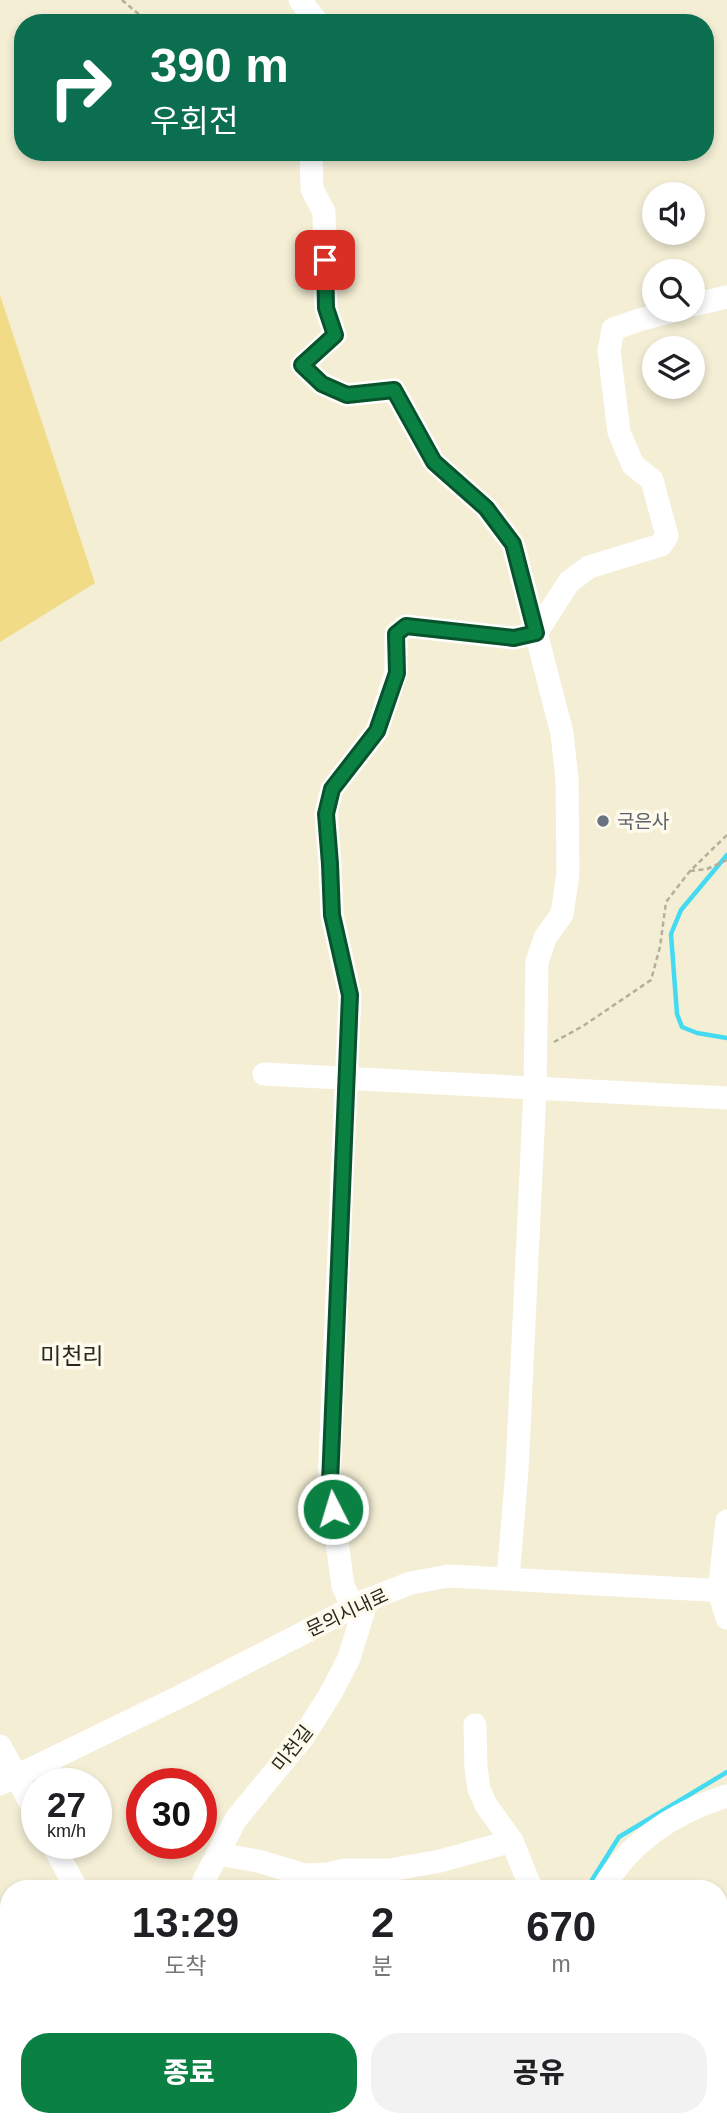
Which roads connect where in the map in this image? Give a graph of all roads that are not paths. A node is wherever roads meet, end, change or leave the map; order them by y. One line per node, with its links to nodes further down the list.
1 (300, 0): 2 (street)
2 (311, 14)
3 (311, 161): 7 (street)
4 (727, 296): 5 (street)
5 (705, 302)
6 (642, 319): 7 (street)
7 (536, 633): 9 (street); 10 (street)
8 (264, 1074): 9 (street)
9 (347, 1078): 10 (street); 15 (street)
10 (536, 1089): 11 (street); 13 (street)
11 (727, 1098)
12 (727, 1521): 14 (street)
13 (508, 1578): 14 (street, 문의시내로); 15 (street, 문의시내로)
14 (723, 1592): 16 (street)
15 (360, 1603): 19 (street, 문의시내로); 23 (street, 미천길)
16 (727, 1618)
17 (475, 1725): 22 (street)
18 (0, 1746): 19 (street)
19 (8, 1780): 20 (street)
20 (21, 1796)
21 (727, 1796): 28 (street)
22 (512, 1841): 23 (street); 27 (street)
23 (218, 1854): 26 (street, 미천길)
24 (59, 1859): 25 (street)
25 (68, 1880)
26 (204, 1880)
27 (528, 1880)
28 (609, 1880)

